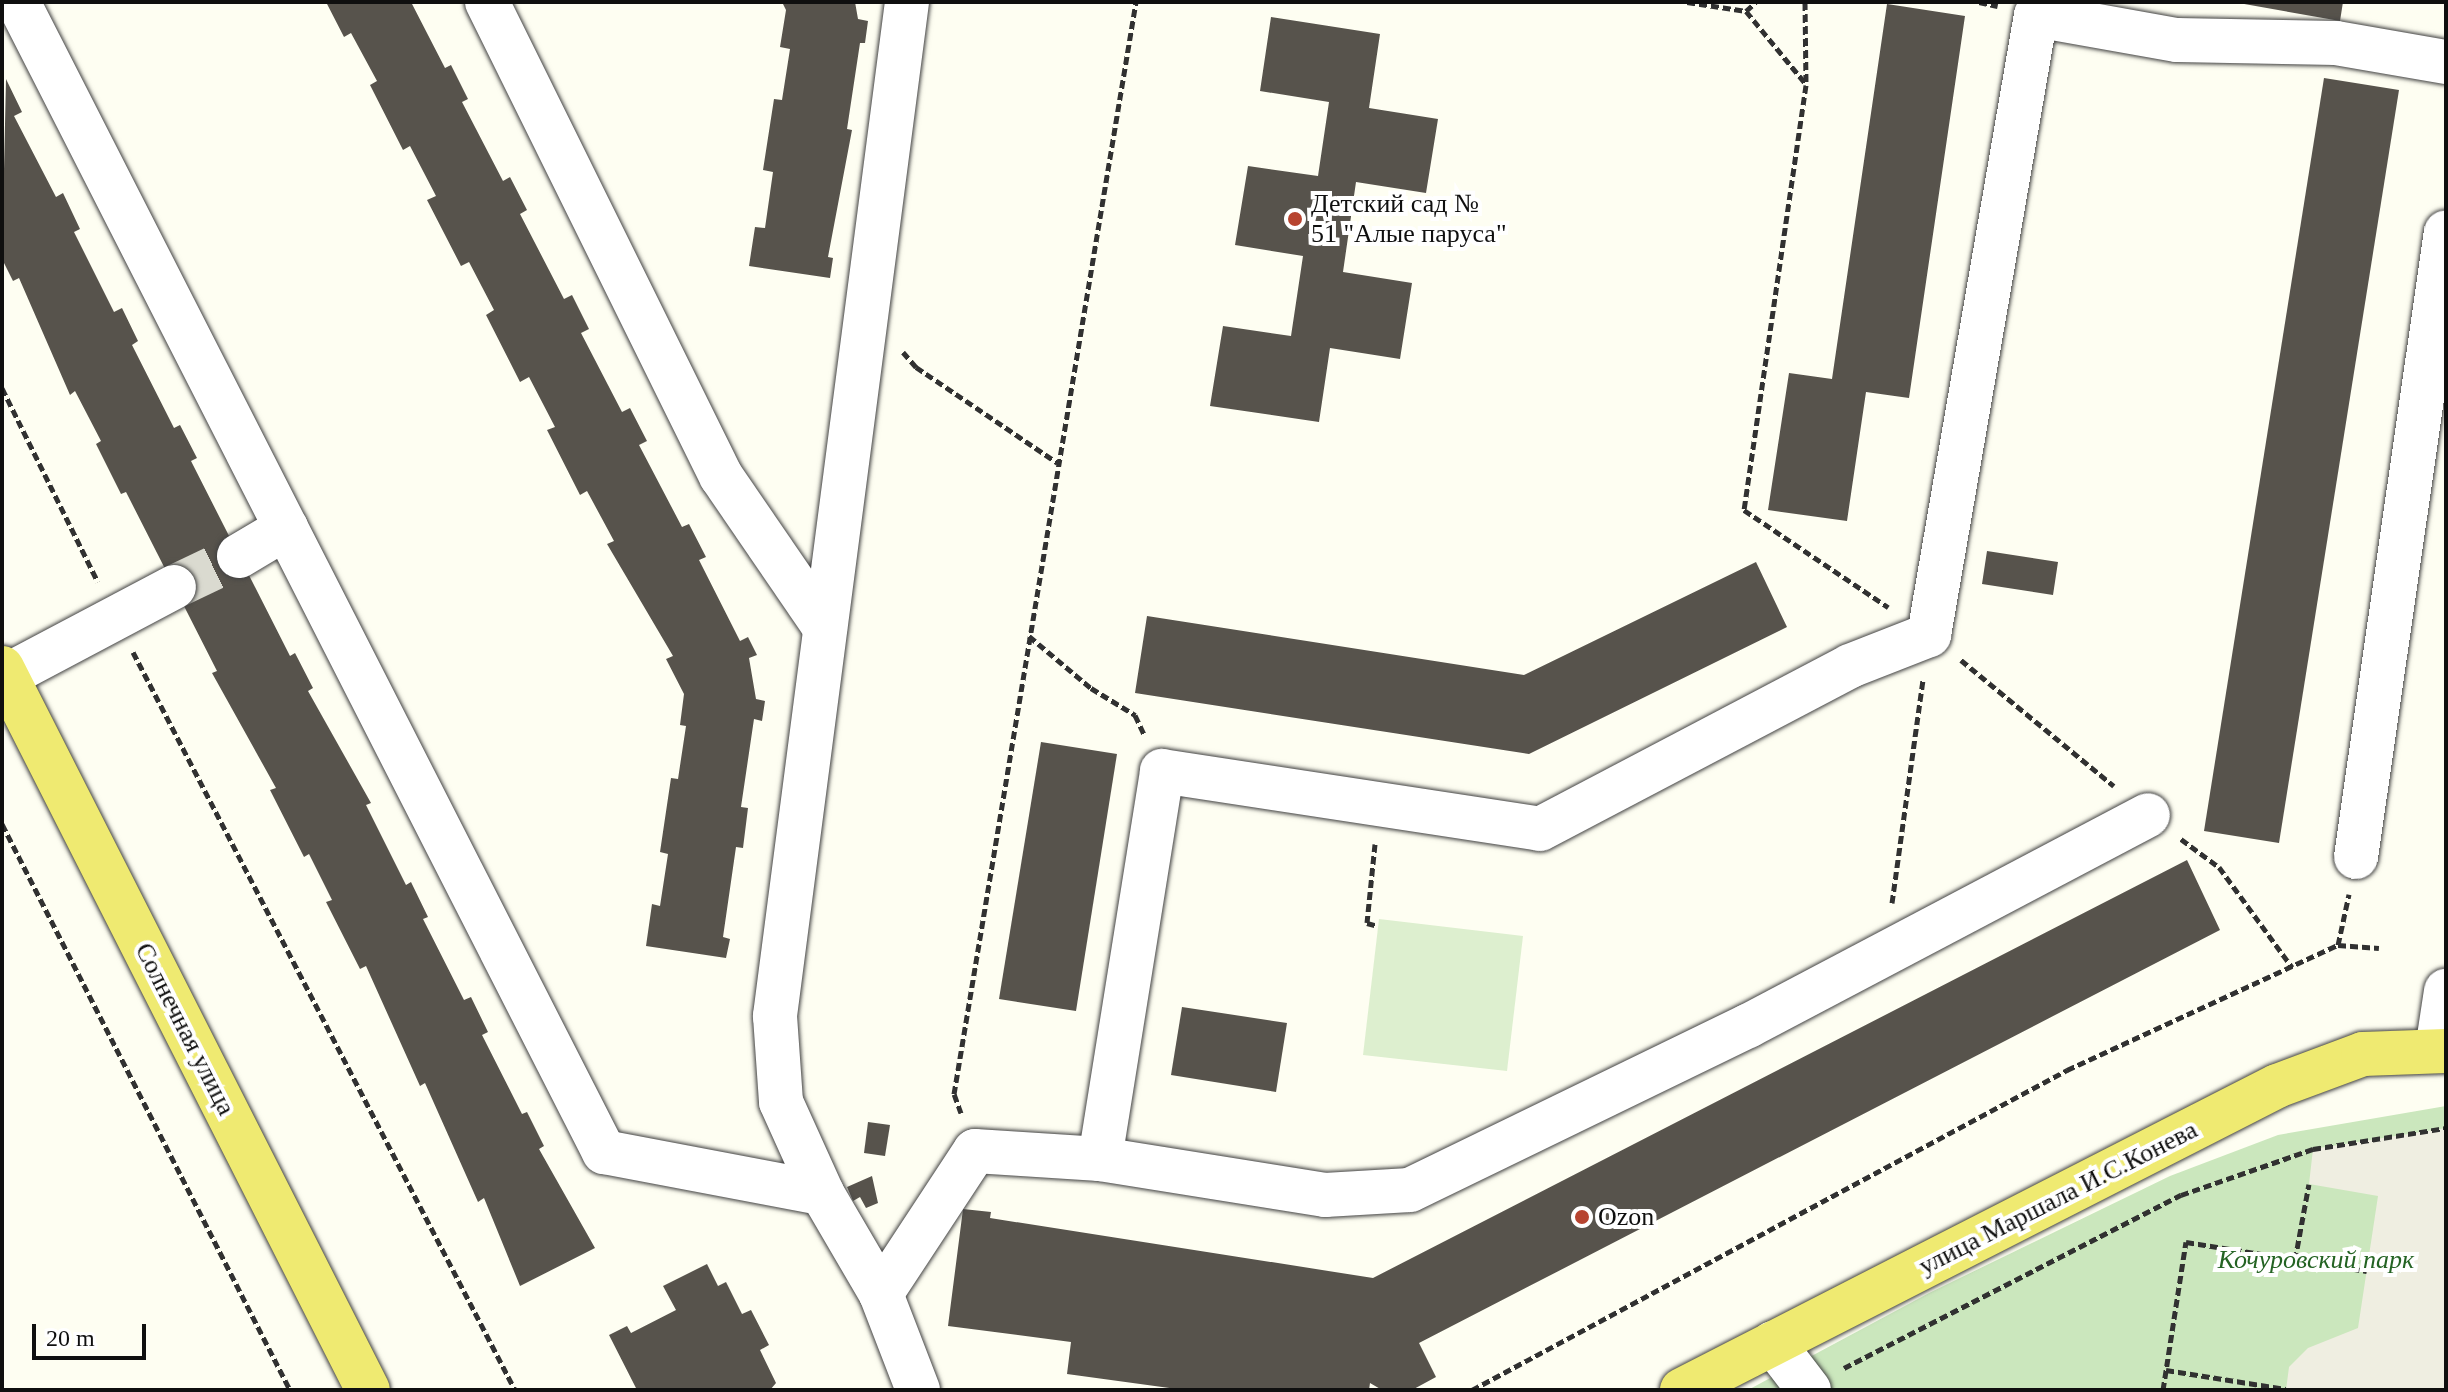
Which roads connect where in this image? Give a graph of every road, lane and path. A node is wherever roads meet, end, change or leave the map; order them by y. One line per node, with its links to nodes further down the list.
1 (18, 2): 14 (street)
2 (487, 2): 18 (street)
3 (907, 2): 11 (street)
4 (1136, 2): 13 (path)
5 (1687, 2): 7 (path)
6 (1756, 2): 7 (path)
7 (1746, 11): 9 (path)
8 (2446, 62): 20 (street)
9 (1806, 85)
10 (2446, 232): 26 (street)
11 (866, 311): 13 (path); 18 (street)
12 (2, 388): 17 (path)
13 (1058, 463): 19 (path)
14 (286, 528): 15 (street); 37 (street)
15 (239, 556)
16 (174, 587): 17 (street)
17 (116, 618): 21 (street); 48 (path)
18 (825, 628): 37 (street)
19 (1028, 635): 22 (path); 34 (path)
20 (1929, 635): 23 (street); 30 (path)
21 (4, 672): 47 (main road, Солнечная улица)
22 (1162, 771): 23 (street); 35 (street)
23 (1374, 803): 27 (path)
24 (2148, 815): 30 (street)
25 (2, 824): 46 (path)
26 (2356, 857): 28 (path)
27 (1378, 926)
28 (2338, 945): 29 (path); 49 (path)
29 (2379, 948)
30 (1886, 952): 35 (street)
31 (2446, 991): 32 (street)
32 (2441, 1050): 41 (main road, улица Маршала И.С.Конева)
33 (2446, 1128): 44 (path)
34 (975, 1151): 35 (street); 40 (street)
35 (1100, 1159)
36 (2309, 1184): 38 (path)
37 (822, 1193): 40 (street)
38 (2295, 1260): 39 (path); 42 (path)
39 (2367, 1271)
40 (881, 1294): 43 (street)
41 (1773, 1343): 44 (street); 50 (main road, улица Маршала И.С.Конева)
42 (2166, 1370): 45 (path); 51 (path)
43 (903, 1387)
44 (1808, 1388)
45 (2286, 1389)
46 (290, 1390)
47 (368, 1390)
48 (515, 1390)
49 (1472, 1390)
50 (1682, 1390)
51 (2163, 1390)

